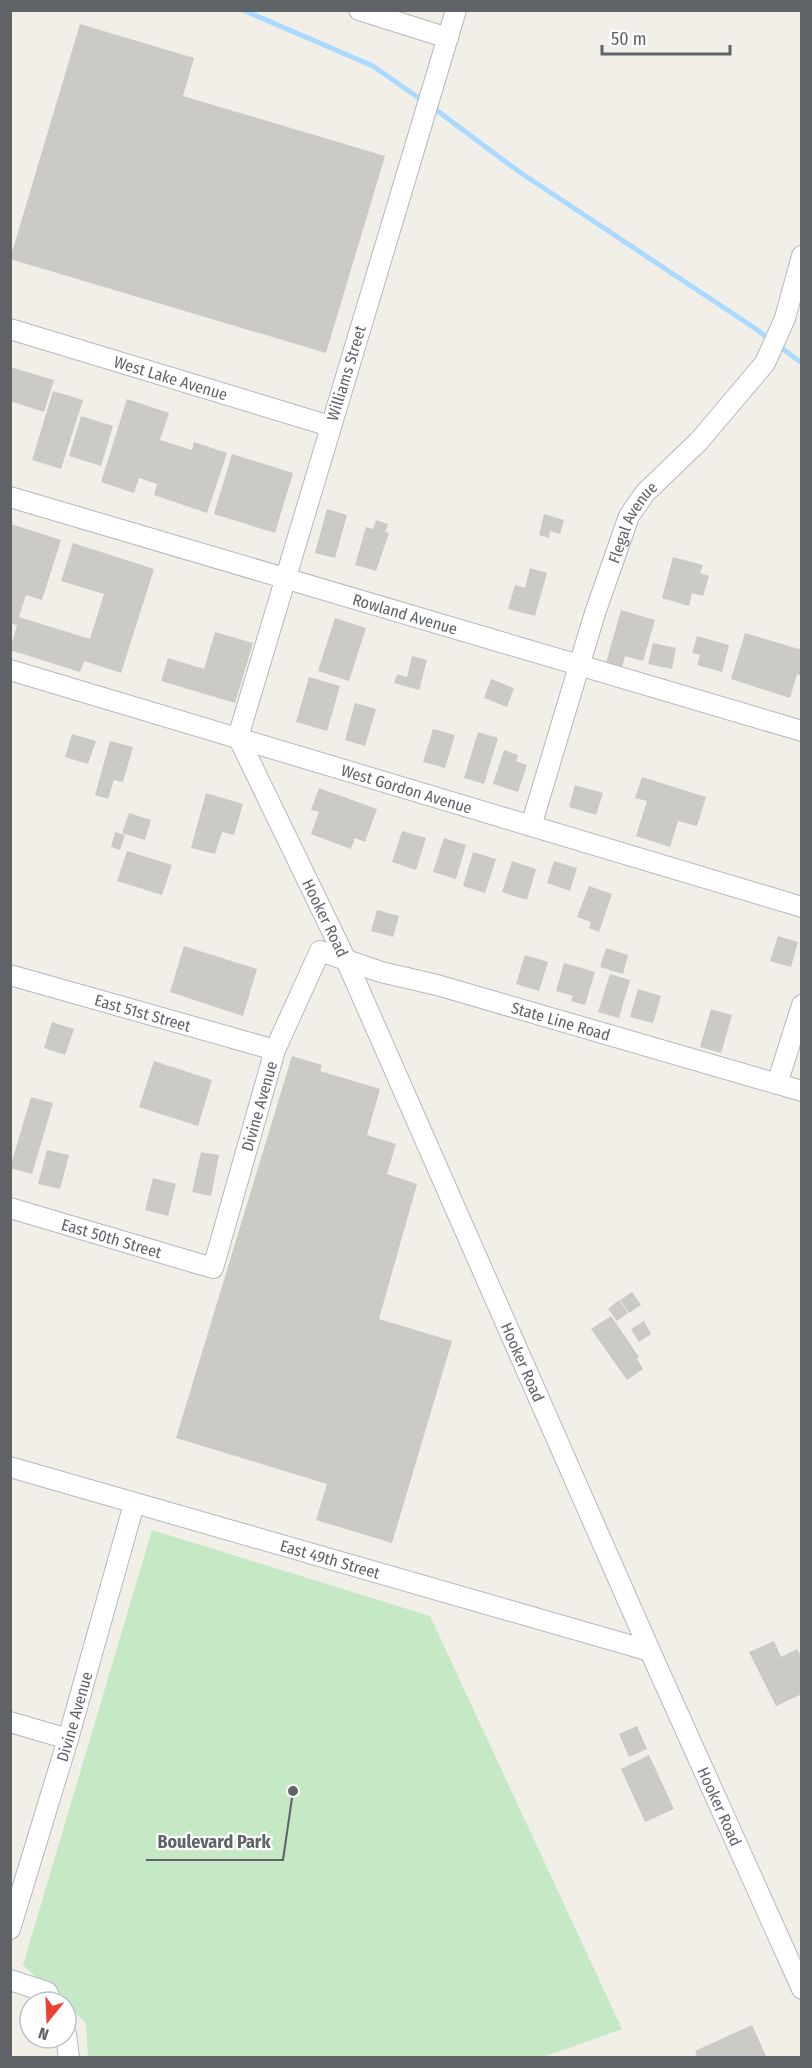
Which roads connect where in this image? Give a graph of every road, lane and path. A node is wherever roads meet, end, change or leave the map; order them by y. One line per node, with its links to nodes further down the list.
1 (359, 10): 3 (street)
2 (456, 10): 3 (street, Williams Street)
3 (448, 38): 6 (street, Williams Street)
4 (801, 256): 9 (street, Flegal Avenue)
5 (10, 329): 6 (street, West Lake Avenue)
6 (330, 426): 8 (street, Williams Street)
7 (10, 497): 8 (street, Rowland Avenue)
8 (285, 577): 9 (street, Rowland Avenue); 12 (street, Williams Street)
9 (579, 664): 11 (street, Rowland Avenue); 13 (street, Flegal Avenue)
10 (10, 670): 12 (street, West Gordon Avenue)
11 (801, 731)
12 (238, 737): 13 (street, West Gordon Avenue); 16 (street, Hooker Road)
13 (531, 826): 14 (street, West Gordon Avenue)
14 (801, 907)
15 (320, 951): 16 (street, State Line Road); 19 (street, Divine Avenue)
16 (346, 960): 20 (street, State Line Road); 26 (street, Hooker Road)
17 (10, 975): 19 (street, East 51st Street)
18 (801, 1005): 20 (street)
19 (275, 1050): 23 (street, Divine Avenue)
20 (777, 1084): 21 (street, State Line Road)
21 (801, 1091)
22 (10, 1208): 23 (street, East 50th Street)
23 (213, 1268)
24 (10, 1467): 25 (street, East 49th Street)
25 (134, 1504): 26 (street, East 49th Street); 28 (street, Divine Avenue)
26 (650, 1651): 31 (street, Hooker Road)
27 (10, 1722): 28 (street)
28 (68, 1739): 29 (street, Divine Avenue)
29 (10, 1929)
30 (10, 1980): 32 (street)
31 (801, 1989)
32 (41, 1990)

